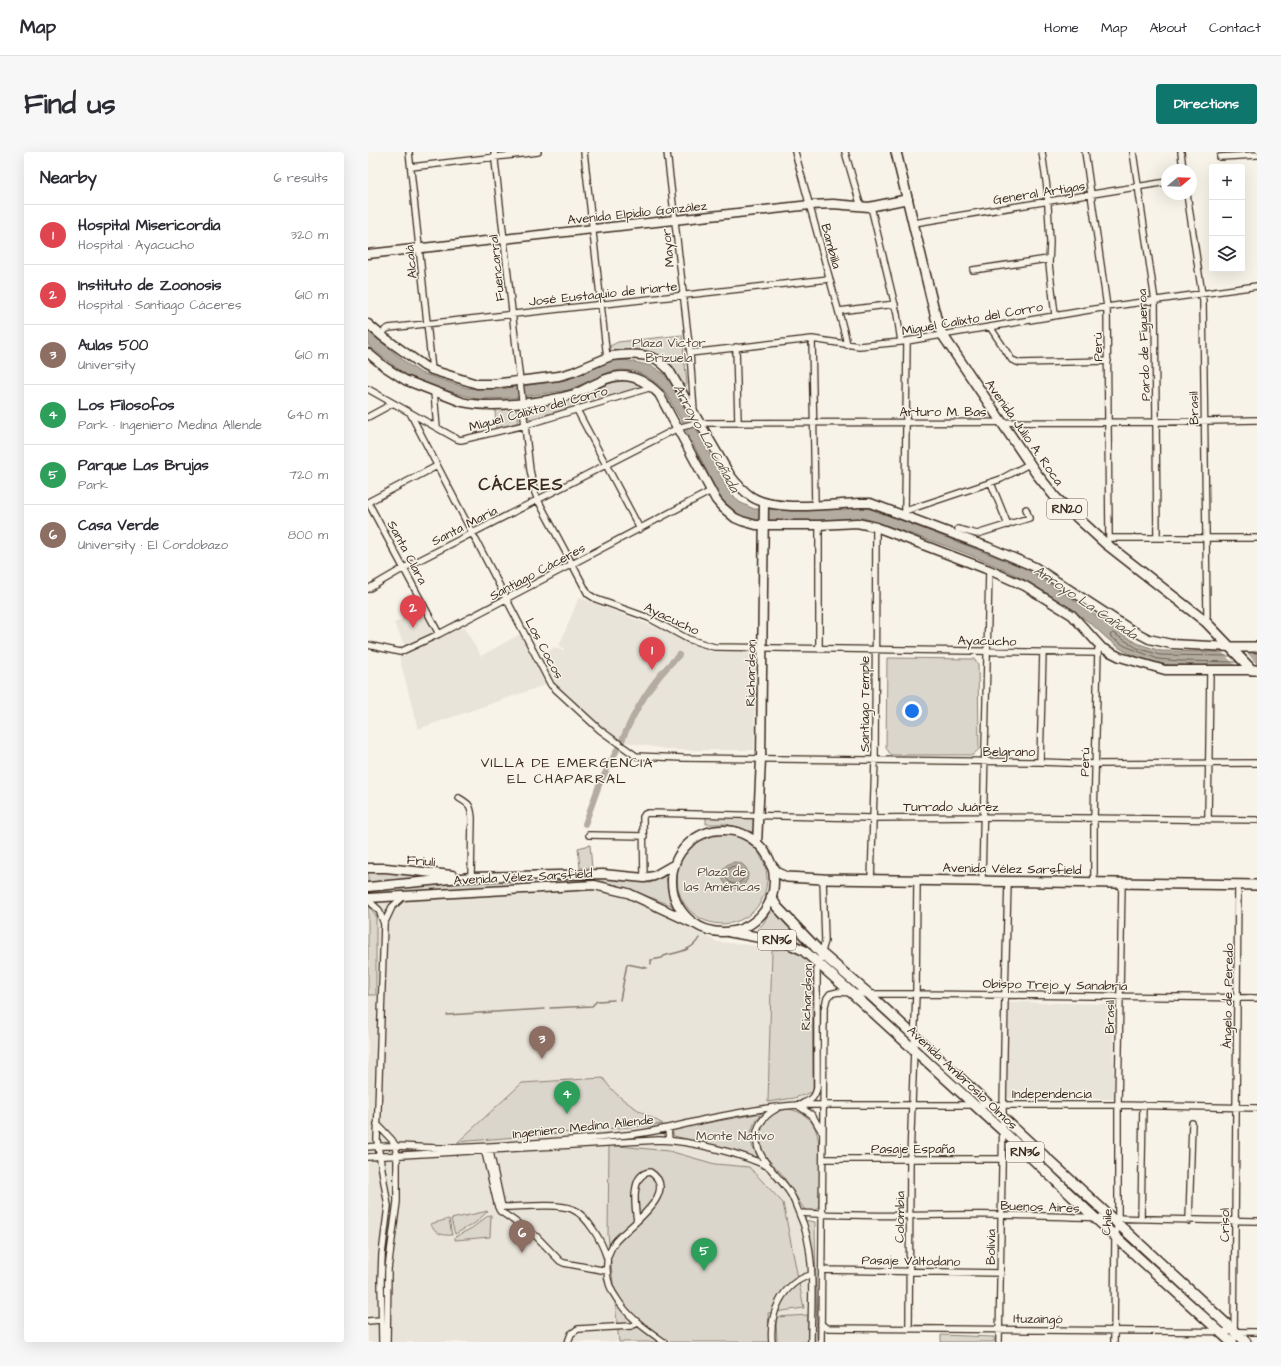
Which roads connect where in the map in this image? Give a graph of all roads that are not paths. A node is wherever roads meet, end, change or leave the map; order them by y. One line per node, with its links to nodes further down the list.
1 (409, 152): 16 (street, Alcalá)
2 (538, 152): 12 (street)
3 (584, 152): 28 (street)
4 (667, 152): 26 (street, Mayor)
5 (795, 152): 23 (street, Bambilla)
6 (845, 152): 24 (street)
7 (896, 152): 20 (main road, Avenida Julio A. Roca / RN20)
8 (1042, 152): 22 (street)
9 (1085, 152): 19 (street, Perú)
10 (1133, 152): 18 (street, Pardo de Figueroa)
11 (1181, 152): 15 (street)
12 (494, 155): 16 (street); 29 (street, Fuencarral)
13 (1257, 155): 14 (street)
14 (1220, 157)
15 (1182, 164)
16 (411, 167): 30 (street, Alcalá)
17 (1161, 183): 18 (street, General Artigas)
18 (1139, 187): 19 (street, General Artigas); 38 (street, Pardo de Figueroa)
19 (1091, 194): 22 (street, General Artigas); 41 (street, Perú)
20 (908, 199): 25 (main road, Avenida Elpidio González); 27 (main road, Avenida Julio A. Roca / RN20)
21 (1188, 200): 36 (street, Brasil)
22 (1048, 201): 27 (street, General Artigas); 32 (street)
23 (810, 205): 24 (main road, Avenida Elpidio González); 26 (main road, Avenida Elpidio González); 34 (street, Bambilla)
24 (861, 207): 25 (main road, Avenida Elpidio González)
25 (871, 207): 39 (street)
26 (676, 220): 28 (main road, Avenida Elpidio González); 37 (street, Mayor)
27 (914, 223): 48 (main road, Avenida Julio A. Roca / RN20)
28 (593, 229): 29 (main road, Avenida Elpidio González); 40 (street)
29 (504, 239): 30 (main road, Avenida Elpidio González); 43 (street, Fuencarral)
30 (419, 249): 31 (main road, Avenida Elpidio González); 46 (street, Alcalá)
31 (368, 254)
32 (1048, 259): 33 (street); 44 (street)
33 (973, 270)
34 (829, 279): 37 (street, José Eustaquio de Iriarte); 42 (street, Bambilla)
35 (1257, 286): 36 (street, Miguel Calixto del Corro)
36 (1202, 294): 38 (street, Miguel Calixto del Corro); 71 (street, Brasil)
37 (684, 296): 40 (street, José Eustaquio de Iriarte); 54 (street, Mayor)
38 (1155, 301): 41 (street, Miguel Calixto del Corro); 76 (street, Pardo de Figueroa)
39 (895, 304): 42 (street); 51 (street)
40 (601, 305): 43 (street, José Eustaquio de Iriarte); 56 (street)
41 (1107, 307): 44 (street, Miguel Calixto del Corro); 57 (street, Perú)
42 (839, 311): 52 (street, Bambilla)
43 (512, 314): 46 (street, José Eustaquio de Iriarte); 59 (street, Fuencarral)
44 (1056, 315): 47 (street, Miguel Calixto del Corro)
45 (368, 324): 49 (main road)
46 (428, 324): 49 (street, José Eustaquio de Iriarte); 58 (street, Alcalá)
47 (990, 327): 48 (street, Miguel Calixto del Corro); 57 (street)
48 (942, 334): 51 (street, Miguel Calixto del Corro); 75 (main road, Avenida Julio A. Roca / RN20)
49 (382, 336): 58 (main road)
50 (812, 339): 52 (street, Miguel Calixto del Corro); 53 (street, Miguel Calixto del Corro); 73 (street)
51 (904, 341): 52 (street, Miguel Calixto del Corro); 74 (street)
52 (846, 345)
53 (736, 348): 54 (street, Miguel Calixto del Corro); 72 (street)
54 (690, 353): 67 (street, Mayor)
55 (368, 354): 62 (main road)
56 (607, 358): 59 (main road); 67 (main road)
57 (1108, 361): 70 (street, Perú)
58 (432, 370): 59 (main road)
59 (520, 383): 63 (street, Ayacucho)
60 (652, 387): 63 (main road); 65 (street, Miguel Calixto del Corro); 79 (main road)
61 (368, 389): 64 (street, Miguel Calixto del Corro)
62 (434, 392): 63 (main road); 80 (street)
63 (522, 402): 78 (street, Ayacucho)
64 (392, 404): 66 (street, Miguel Calixto del Corro); 68 (street)
65 (577, 410): 78 (street, Miguel Calixto del Corro); 81 (street)
66 (410, 413): 80 (street, Miguel Calixto del Corro); 83 (street, Los Cocos)
67 (694, 414): 77 (main road)
68 (368, 417)
69 (1257, 420): 71 (street, Arturo M. Bas)
70 (1108, 421): 75 (street, Arturo M. Bas); 76 (street, Arturo M. Bas); 102 (street, Perú)
71 (1204, 421): 76 (street, Arturo M. Bas); 99 (street, Brasil)
72 (738, 422): 73 (street, Arturo M. Bas); 77 (street, Arturo M. Bas)
73 (814, 422): 74 (street, Arturo M. Bas); 89 (street)
74 (906, 422): 75 (street, Arturo M. Bas); 91 (street)
75 (1001, 422): 82 (main road, Avenida Julio A. Roca / RN20)
76 (1157, 422): 100 (street, Pardo de Figueroa)
77 (698, 423): 79 (street, Arturo M. Bas); 88 (main road)
78 (525, 425): 80 (street, Miguel Calixto del Corro); 86 (street, Ayacucho)
79 (681, 426): 81 (street, Santa María); 85 (main road)
80 (437, 428)
81 (606, 464): 86 (street, Santa María); 96 (street)
82 (1030, 464): 84 (street); 102 (main road, Avenida Julio A. Roca / RN20)
83 (437, 466): 87 (street); 98 (street, Los Cocos)
84 (992, 483): 91 (street); 94 (street)
85 (711, 491): 92 (main road); 96 (street, Santiago Cáceres)
86 (538, 500): 98 (street, Santa María); 103 (street, Ayacucho)
87 (368, 502): 104 (street, Santa Clara)
88 (764, 505): 89 (main road); 92 (main road, Richardson)
89 (814, 505): 91 (main road)
90 (1026, 509): 94 (street)
91 (904, 514): 113 (main road)
92 (764, 523): 93 (main road); 112 (main road, Richardson)
93 (819, 525): 95 (main road); 115 (street)
94 (1008, 525): 97 (street)
95 (876, 528): 105 (main road); 116 (street, Santiago Temple)
96 (640, 529): 103 (street, Santiago Cáceres)
97 (958, 529)
98 (473, 533): 104 (street, Santa María); 107 (street, Los Cocos)
99 (1207, 537): 100 (street); 101 (street); 108 (street, Brasil)
100 (1157, 538): 102 (street)
101 (1257, 538)
102 (1107, 540): 108 (main road, Avenida Julio A. Roca / RN20)
103 (572, 565): 107 (street, Santiago Cáceres); 112 (street, Ayacucho)
104 (404, 568): 106 (street, Santa María); 109 (street, Santa Clara)
105 (989, 570): 110 (main road); 117 (street)
106 (368, 589)
107 (507, 599): 109 (street, Santiago Cáceres); 122 (street, Los Cocos)
108 (1206, 622): 113 (main road, Avenida Julio A. Roca / RN20)
109 (439, 634): 111 (street, Santiago Cáceres)
110 (1098, 643): 119 (street, Perú); 120 (main road)
111 (368, 645)
112 (763, 647): 115 (street, Ayacucho); 122 (main road, Richardson)
113 (1231, 647): 114 (main road); 121 (main road, Avenida Julio A. Roca / RN20)
114 (1257, 647)
115 (819, 648): 116 (street, Ayacucho)
116 (875, 649): 117 (street, Ayacucho); 123 (street, Santiago Temple)
117 (987, 651): 118 (street, Ayacucho); 124 (street)
118 (1043, 652): 119 (street, Ayacucho); 125 (street)
119 (1098, 653): 128 (street, Perú)
120 (1210, 670): 121 (main road); 126 (street)
121 (1255, 672)
122 (761, 759): 123 (street, Belgrano); 130 (main road, Richardson)
123 (875, 760): 124 (street, Belgrano); 132 (street, Santiago Temple)
124 (985, 762): 125 (street, Belgrano); 131 (street)
125 (1040, 762): 128 (street, Belgrano)
126 (1209, 763): 127 (street, Belgrano); 128 (street, Belgrano); 134 (street)
127 (1257, 763)
128 (1095, 764): 133 (street, Perú)
129 (459, 798): 142 (street)
130 (758, 814): 132 (street, Turrado Juárez); 137 (street, Turrado Juárez); 138 (main road, Richardson)
131 (983, 817): 132 (street, Turrado Juárez); 133 (street, Turrado Juárez); 147 (street)
132 (872, 818): 145 (street, Santiago Temple)
133 (1094, 819): 134 (street, Turrado Juárez); 149 (street, Perú)
134 (1208, 820): 135 (street, Turrado Juárez)
135 (1257, 820)
136 (589, 835): 137 (street)
137 (644, 836): 143 (street)
138 (757, 844): 139 (main road, RN36); 140 (main road, RN36)
139 (675, 864): 143 (main road, Avenida Vélez Sarsfield / RN36); 158 (main road, RN36)
140 (771, 865): 144 (main road, Avenida Vélez Sarsfield); 155 (main road, RN36)
141 (368, 868): 142 (main road, Friuli)
142 (471, 877): 143 (main road, Avenida Vélez Sarsfield / RN36); 153 (main road, Avenida Vélez Sarsfield / RN36)
143 (644, 878)
144 (823, 879): 145 (main road, Avenida Vélez Sarsfield); 160 (street, Richardson)
145 (871, 880): 146 (main road, Avenida Vélez Sarsfield)
146 (917, 880): 147 (main road, Avenida Vélez Sarsfield); 164 (street)
147 (982, 881): 148 (main road, Avenida Vélez Sarsfield)
148 (1008, 882): 149 (main road, Avenida Vélez Sarsfield); 165 (street)
149 (1094, 882): 150 (main road, Avenida Vélez Sarsfield)
150 (1122, 883): 151 (main road, Avenida Vélez Sarsfield); 166 (street, Brasil)
151 (1238, 885): 152 (main road, Avenida Vélez Sarsfield); 167 (street, Ángelo de Peredo)
152 (1257, 885)
153 (368, 887)
154 (406, 895): 156 (main road, Avenida Vélez Sarsfield / RN36); 157 (street); 158 (main road, Avenida Vélez Sarsfield / RN36)
155 (771, 897): 159 (main road, RN36); 160 (main road, Avenida Ambrosio Olmos / RN36)
156 (368, 899): 157 (street)
157 (384, 924): 184 (street)
158 (695, 924): 159 (main road, RN36)
159 (730, 932): 161 (main road, Avenida Ambrosio Olmos / RN36)
160 (822, 953): 161 (street, Richardson); 163 (main road, Avenida Ambrosio Olmos / RN36)
161 (818, 963): 162 (main road, Avenida Ambrosio Olmos / RN36); 176 (street, Richardson)
162 (854, 994): 163 (street, Obispo Trejo y Sanabria); 170 (main road, Avenida Ambrosio Olmos / RN36); 171 (street, Richardson)
163 (869, 994): 164 (street, Obispo Trejo y Sanabria); 169 (main road, Avenida Ambrosio Olmos / RN36)
164 (916, 994): 165 (street, Obispo Trejo y Sanabria); 169 (street)
165 (1005, 995): 166 (street, Obispo Trejo y Sanabria); 174 (street)
166 (1120, 997): 167 (street, Obispo Trejo y Sanabria); 175 (street, Brasil)
167 (1238, 997): 168 (street, Obispo Trejo y Sanabria); 180 (street, Ángelo de Peredo)
168 (1257, 998)
169 (914, 1037): 170 (street); 173 (main road, Avenida Ambrosio Olmos / RN36)
170 (914, 1050): 172 (main road, Avenida Ambrosio Olmos / RN36); 177 (street)
171 (823, 1104): 176 (street, Ingeniero Medina Allende); 177 (street, Independencia); 187 (street)
172 (973, 1104): 173 (street, Independencia); 177 (street, Independencia); 186 (main road, Avenida Ambrosio Olmos / RN36)
173 (987, 1104): 174 (street, Independencia); 182 (main road, Avenida Ambrosio Olmos / RN36)
174 (1003, 1104): 175 (street, Independencia); 182 (street, Bolivia)
175 (1118, 1104): 178 (street, Independencia); 207 (street, Chile)
176 (797, 1105): 179 (street, Ingeniero Medina Allende); 187 (street)
177 (912, 1105): 197 (street, Colombia)
178 (1143, 1105): 180 (street, Independencia); 206 (street)
179 (780, 1107): 185 (street, Ingeniero Medina Allende); 199 (street)
180 (1236, 1108): 181 (street, Independencia); 210 (street, Crisol)
181 (1257, 1108)
182 (1003, 1118): 186 (street, Bolivia); 207 (main road, Avenida Ambrosio Olmos / RN36)
183 (1192, 1123): 208 (street)
184 (377, 1124): 189 (street); 190 (street)
185 (668, 1128): 188 (street); 192 (street, Ingeniero Medina Allende)
186 (1003, 1131): 198 (street, Bolivia); 205 (main road, Avenida Ambrosio Olmos / RN36)
187 (823, 1133): 196 (street)
188 (669, 1140): 192 (street, Ingeniero Medina Allende); 199 (street, Ingeniero Medina Allende)
189 (395, 1145): 190 (street, Ingeniero Medina Allende); 192 (street, Ingeniero Medina Allende); 194 (street)
190 (377, 1146): 191 (street, Ingeniero Medina Allende); 193 (street)
191 (368, 1147)
192 (487, 1148): 194 (street, Ingeniero Medina Allende); 200 (street)
193 (379, 1156): 194 (street, Ingeniero Medina Allende); 195 (street, Ingeniero Medina Allende); 219 (street)
194 (396, 1156): 230 (street)
195 (368, 1157)
196 (823, 1159): 197 (street, Pasaje España); 202 (street)
197 (910, 1159): 198 (street, Pasaje España); 204 (street, Colombia)
198 (1002, 1159): 203 (street, Bolivia)
199 (771, 1168): 201 (street)
200 (500, 1207): 213 (street); 215 (street)
201 (800, 1213): 202 (street, Buenos Aires); 218 (street)
202 (822, 1214): 204 (street, Buenos Aires); 214 (street)
203 (1002, 1215): 204 (street, Buenos Aires); 205 (street, Buenos Aires); 217 (street, Bolivia)
204 (910, 1216): 216 (street, Colombia)
205 (1095, 1218): 207 (street, Buenos Aires); 212 (main road, Avenida Ambrosio Olmos / RN36)
206 (1141, 1219): 207 (street, Buenos Aires); 208 (street, Buenos Aires)
207 (1116, 1220): 212 (street, Chile); 227 (main road, Avenida Ambrosio Olmos / RN36)
208 (1189, 1220): 210 (street, Buenos Aires)
209 (637, 1221): 209 (street); 213 (street)
210 (1234, 1221): 211 (street, Buenos Aires); 227 (street, Crisol)
211 (1257, 1221)
212 (1115, 1236): 225 (street, Chile); 226 (main road, Avenida Ambrosio Olmos / RN36)
213 (607, 1259): 215 (street)
214 (822, 1270): 216 (street, Pasaje Valtodano); 222 (street)
215 (607, 1271): 221 (street)
216 (908, 1271): 217 (street, Pasaje Valtodano); 223 (street, Colombia)
217 (1001, 1272): 224 (street, Bolivia)
218 (811, 1275): 233 (street); 234 (street)
219 (380, 1320): 220 (street); 229 (street)
220 (368, 1321)
221 (638, 1323): 231 (street); 232 (street)
222 (821, 1324): 223 (street, Ituzaingó); 235 (street)
223 (909, 1329): 224 (street, Ituzaingó)
224 (1000, 1329): 225 (street, Ituzaingó); 236 (street, Bolivia)
225 (1115, 1330): 226 (street, Ituzaingó); 237 (street, Chile)
226 (1220, 1331): 227 (street, Ituzaingó); 238 (main road, Avenida Ambrosio Olmos / RN36)
227 (1234, 1332): 228 (street, Ituzaingó); 238 (street, Crisol); 239 (main road, Avenida Ambrosio Olmos / RN36)
228 (1257, 1332)
229 (382, 1342)
230 (387, 1342)
231 (568, 1342)
232 (664, 1342)
233 (772, 1342)
234 (811, 1342)
235 (821, 1342)
236 (1000, 1342)
237 (1114, 1342)
238 (1232, 1342)
239 (1246, 1342)

